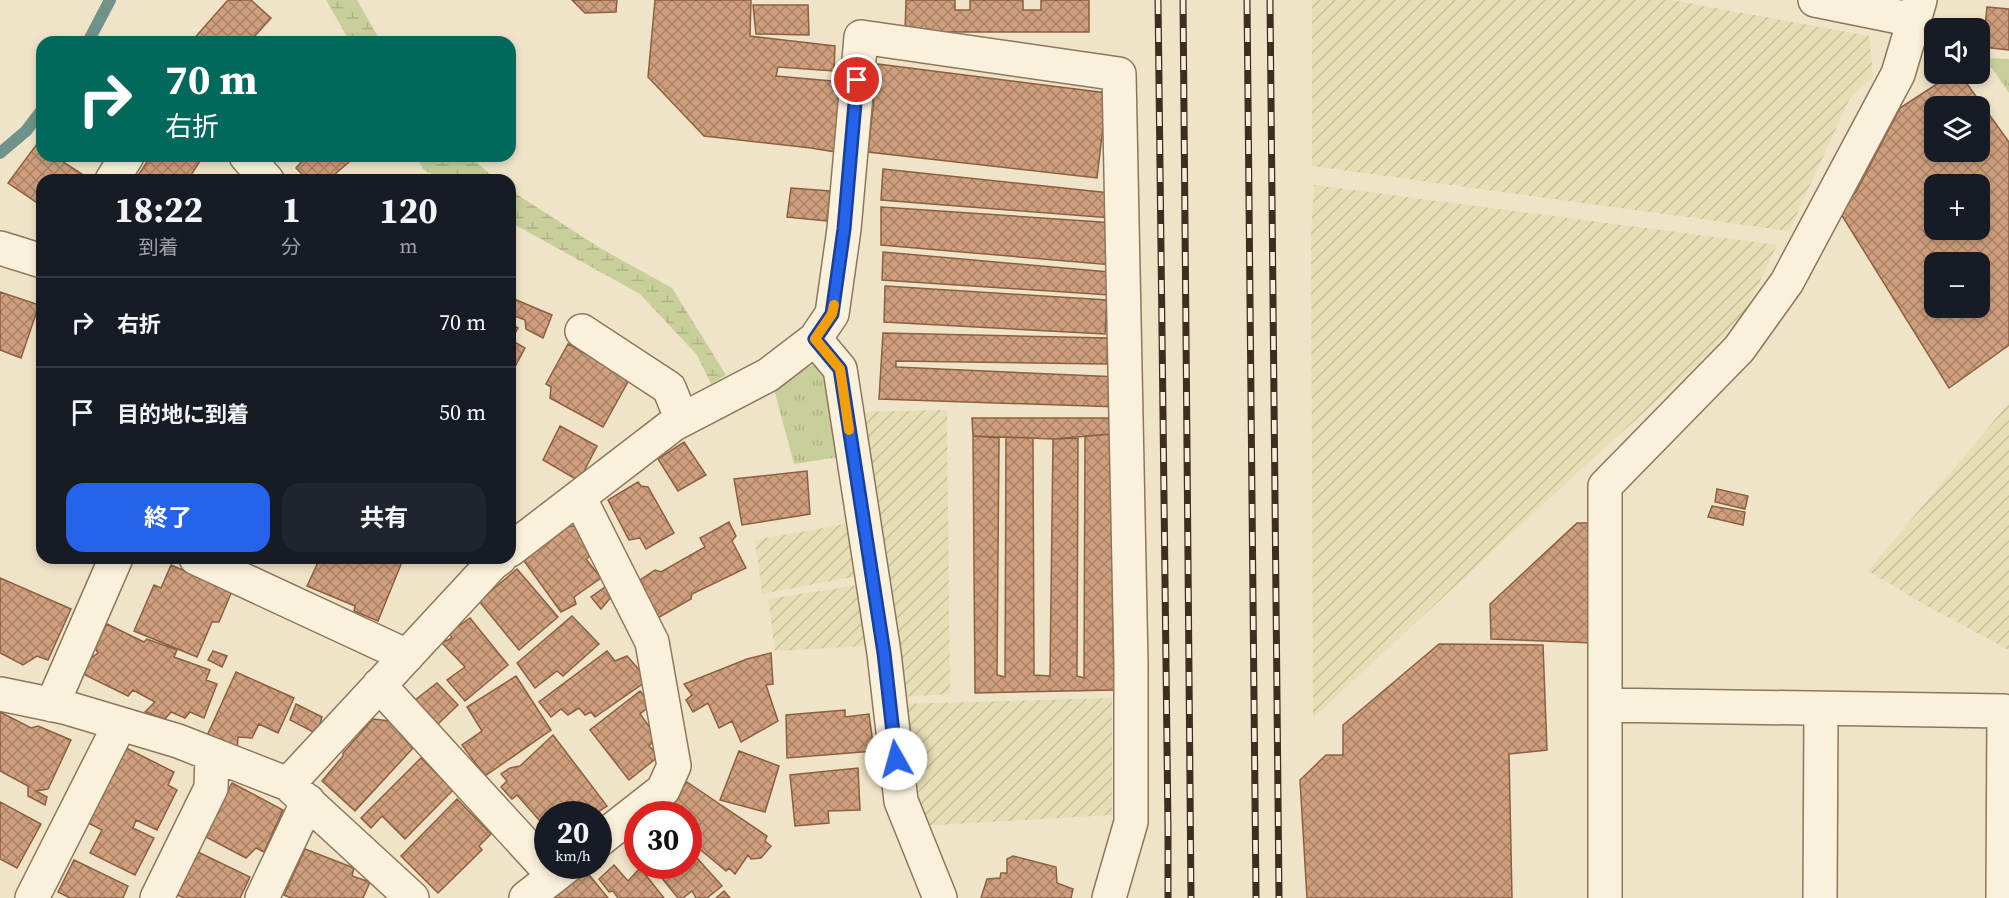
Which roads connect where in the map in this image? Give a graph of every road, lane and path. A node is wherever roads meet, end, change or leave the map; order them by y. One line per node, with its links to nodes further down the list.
1 (1815, 0): 2 (street)
2 (1917, 10): 19 (street)
3 (251, 162): 4 (street)
4 (262, 174)
5 (0, 248): 6 (street)
6 (36, 259)
7 (582, 331): 9 (street)
8 (815, 339): 9 (street); 32 (street); 33 (street)
9 (682, 420): 10 (street)
10 (579, 497): 11 (street); 24 (street)
11 (516, 545)
12 (113, 564): 18 (street)
13 (209, 564): 15 (street)
14 (492, 564): 15 (street)
15 (407, 656): 16 (street)
16 (379, 685): 23 (street); 25 (street)
17 (0, 694): 18 (street)
18 (52, 705): 21 (street)
19 (1605, 705): 20 (street); 34 (street)
20 (1821, 709): 35 (street); 36 (street)
21 (120, 724): 22 (street); 27 (street)
22 (212, 755): 23 (street); 28 (street)
23 (298, 793): 29 (street); 30 (street)
24 (612, 830)
25 (534, 843)
26 (551, 879): 31 (street)
27 (32, 898)
28 (157, 898)
29 (262, 898)
30 (412, 898)
31 (526, 898)
32 (940, 898)
33 (1109, 898)
34 (1605, 898)
35 (1820, 898)
36 (2003, 898)

